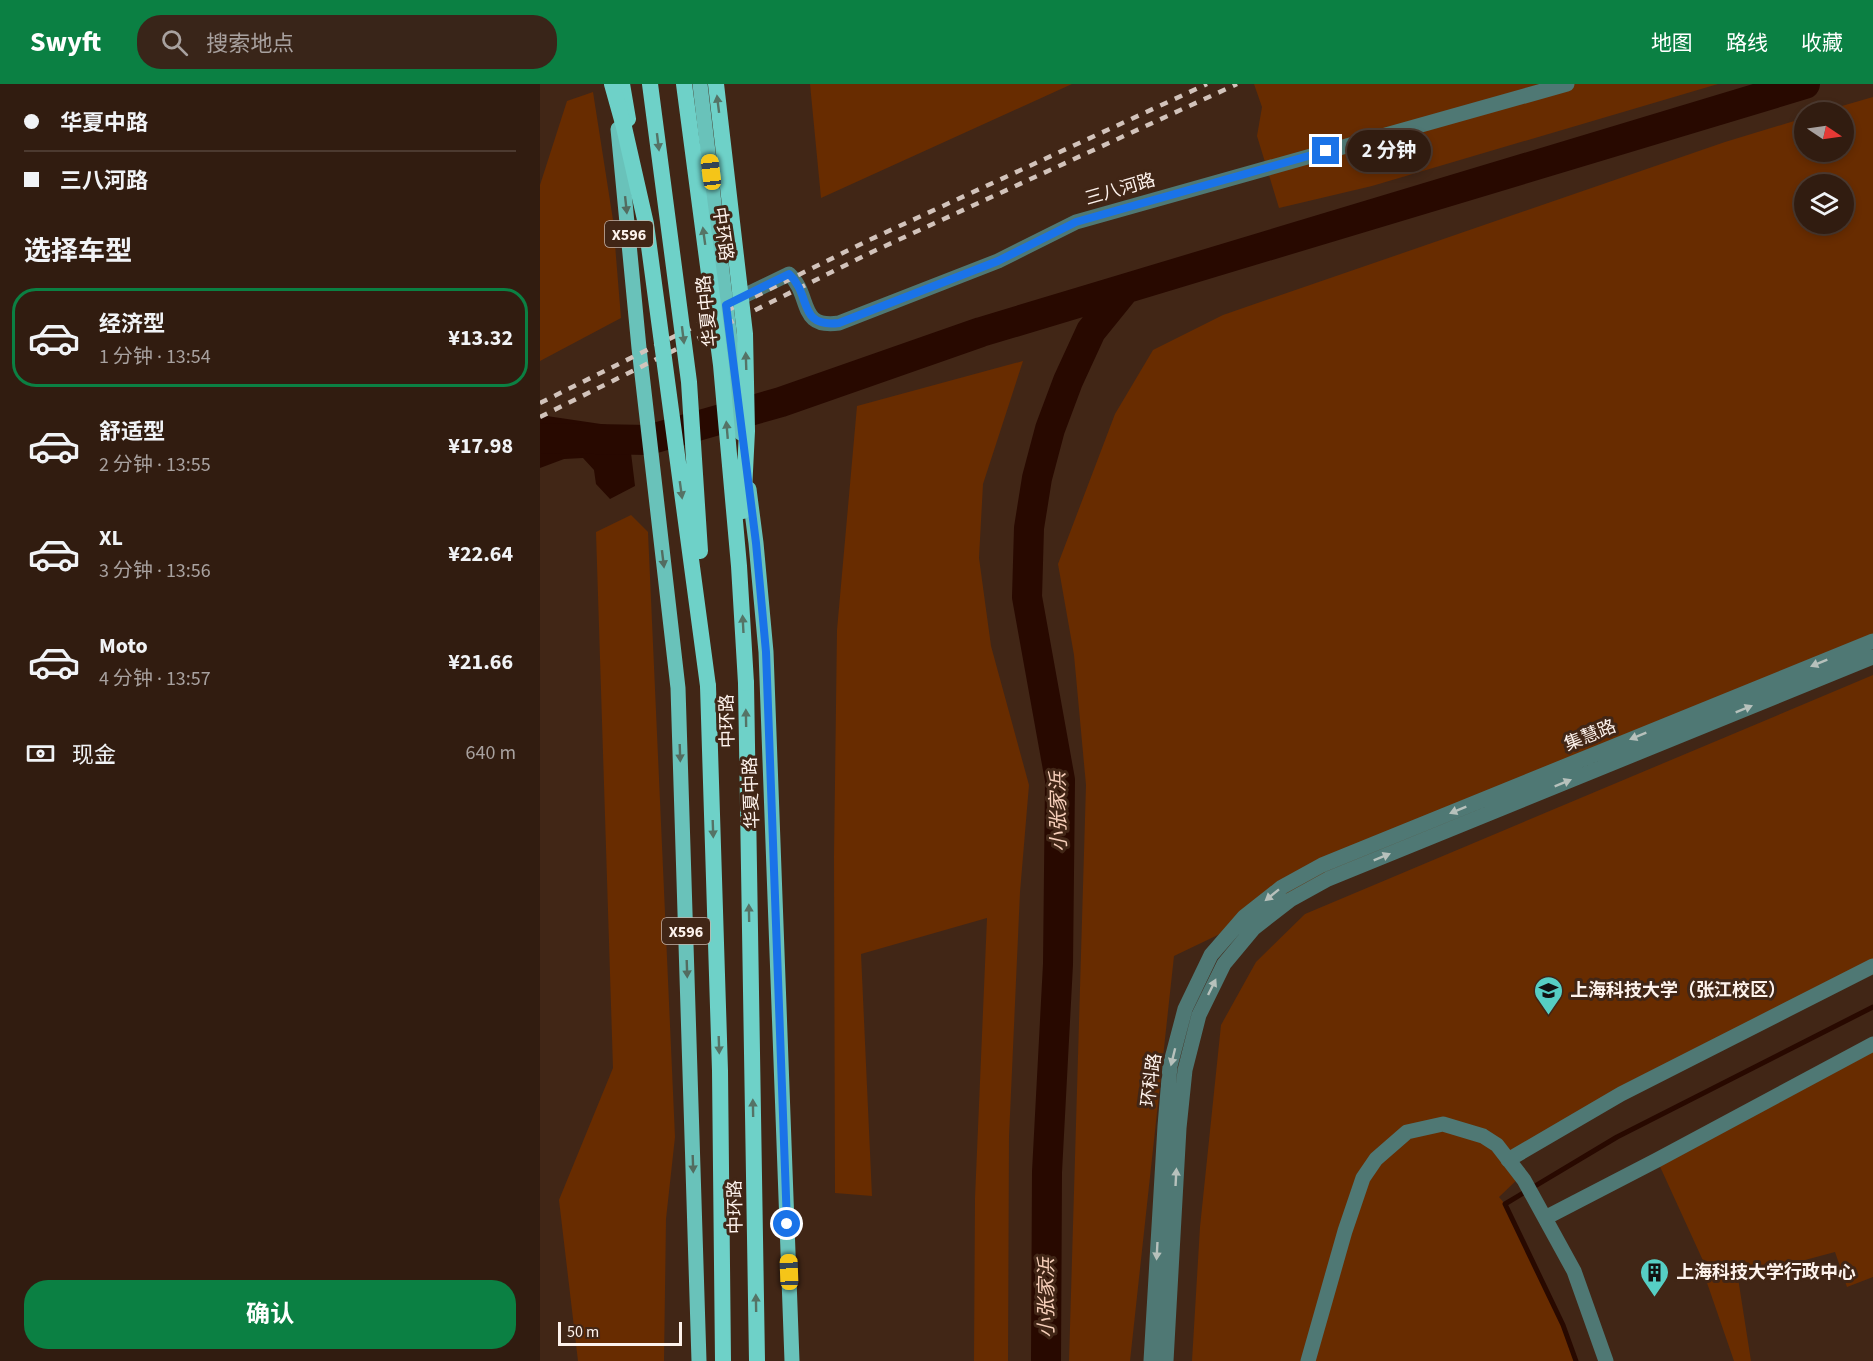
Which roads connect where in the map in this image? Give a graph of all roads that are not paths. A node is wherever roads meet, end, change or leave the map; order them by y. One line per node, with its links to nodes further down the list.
1 (613, 84): 8 (highway, bridge); 19 (main road, X596, one-way to 19)
2 (622, 84): 8 (highway, bridge)
3 (650, 84): 13 (highway, 中环路, one-way to 13, bridge)
4 (684, 84): 10 (highway, 中环路, one-way to 4, bridge)
5 (700, 84): 9 (main road, 华夏中路)
6 (716, 84): 10 (highway, one-way to 6, bridge)
7 (1568, 84): 9 (street, 三八河路)
8 (646, 224): 13 (highway, one-way to 13, bridge)
9 (726, 305): 22 (main road, 华夏中路, bridge)
10 (739, 566): 21 (highway, 中环路, one-way to 10, bridge)
11 (1873, 640): 14 (street, 集慧路, one-way to 14)
12 (1873, 657): 14 (street, 集慧路, one-way to 12)
13 (708, 687): 20 (highway, 中环路, one-way to 20)
14 (1325, 872): 23 (street, 环科路, one-way to 23); 24 (street, 环科路, one-way to 14)
15 (1873, 966): 17 (street)
16 (1873, 1044): 18 (street)
17 (1508, 1160): 18 (street); 25 (street)
18 (1545, 1218): 26 (street)
19 (699, 1361)
20 (723, 1361)
21 (757, 1361)
22 (792, 1361)
23 (1151, 1361)
24 (1166, 1361)
25 (1308, 1361)
26 (1606, 1361)

